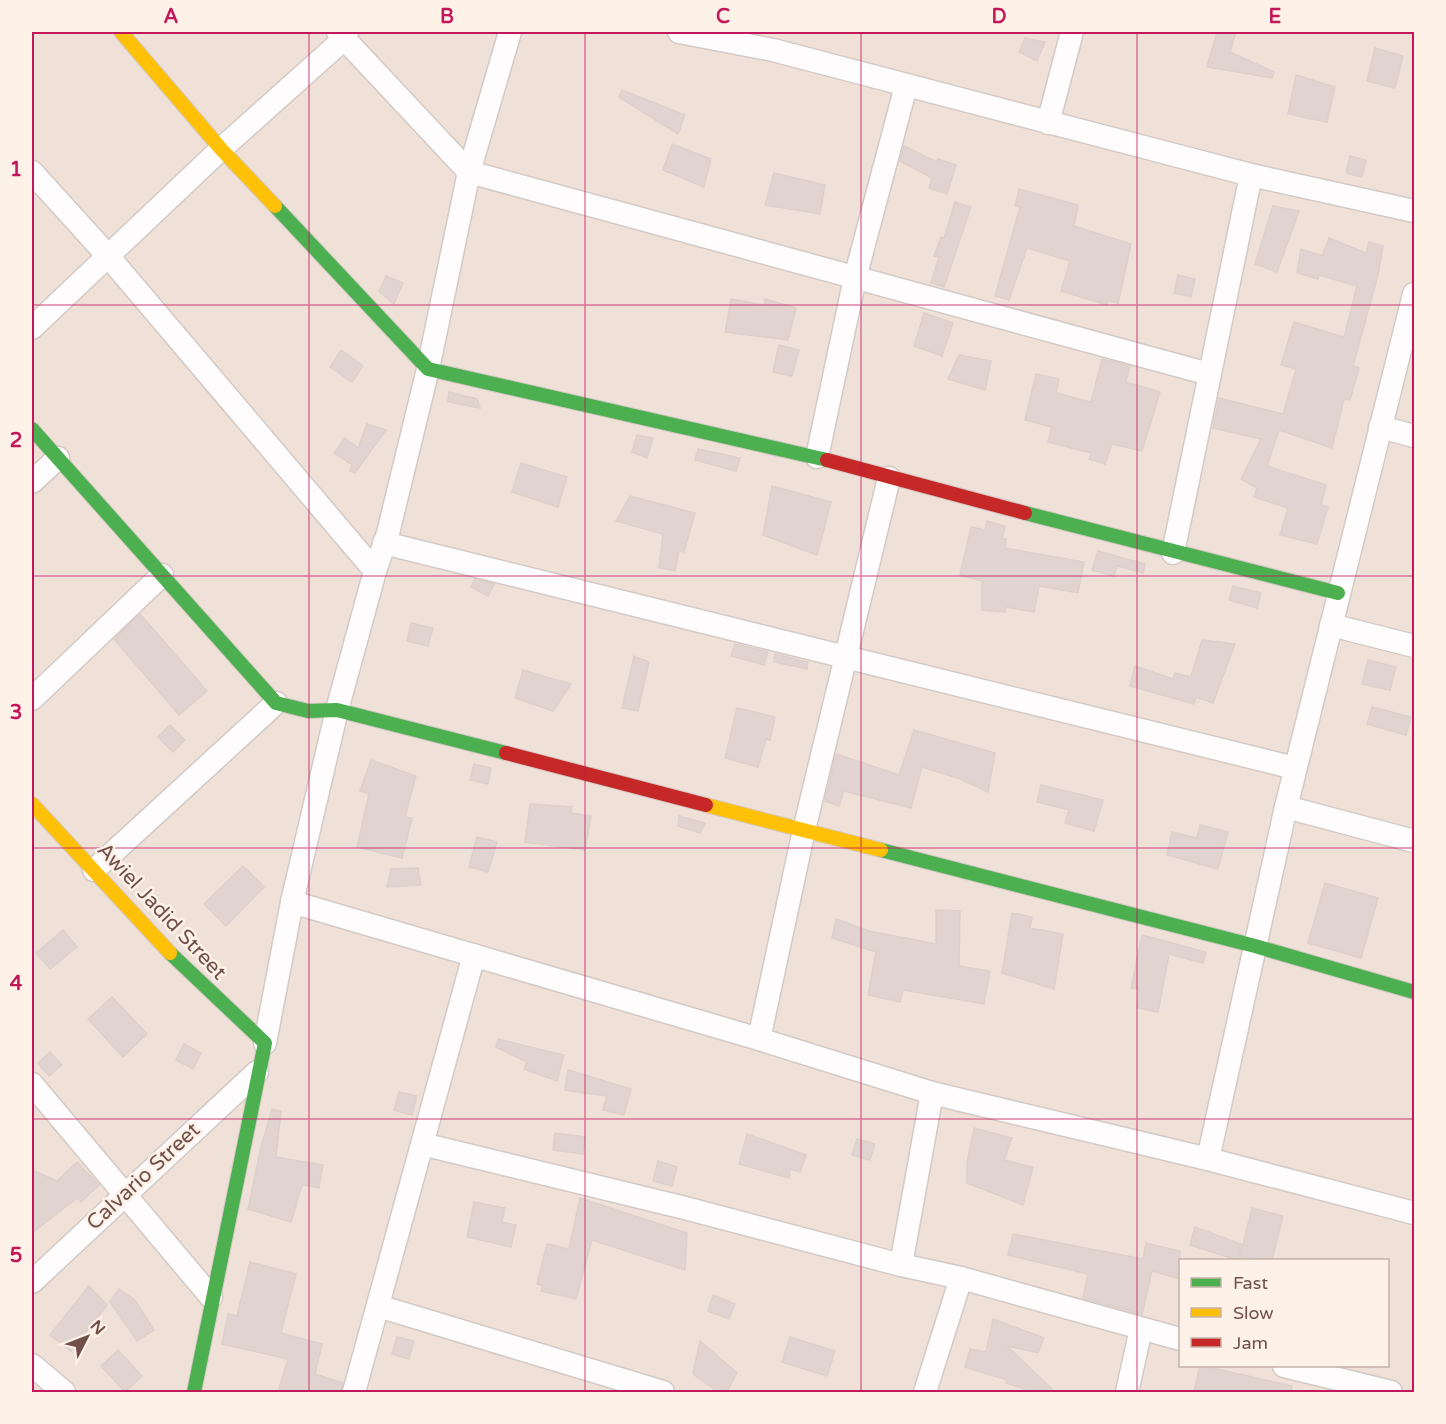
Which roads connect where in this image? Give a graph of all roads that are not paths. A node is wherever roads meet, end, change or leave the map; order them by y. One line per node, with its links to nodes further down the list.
1 (122, 32): 8 (street)
2 (510, 32): 10 (street)
3 (1072, 32): 7 (street)
4 (693, 33): 6 (street)
5 (343, 34): 8 (street); 10 (street)
6 (906, 86): 7 (street); 14 (street)
7 (1048, 123): 11 (street)
8 (221, 149): 13 (street); 17 (street)
9 (32, 172): 13 (street)
10 (469, 172): 14 (street); 17 (street)
11 (1251, 175): 12 (street); 18 (street)
12 (1414, 211)
13 (108, 256): 16 (street); 28 (street)
14 (855, 278): 18 (street); 23 (street)
15 (1414, 294): 19 (street)
16 (32, 328)
17 (428, 369): 23 (street); 26 (street)
18 (1209, 374): 27 (street)
19 (1380, 428): 21 (street); 30 (street)
20 (32, 429): 22 (street)
21 (1414, 436)
22 (58, 458): 25 (street); 29 (street)
23 (817, 458): 24 (street)
24 (889, 478): 27 (street); 33 (street)
25 (32, 482)
26 (384, 543): 28 (street); 33 (street)
27 (1173, 553): 30 (street)
28 (375, 571): 36 (street)
29 (162, 575): 34 (street); 35 (street)
30 (1338, 593): 31 (street)
31 (1331, 624): 32 (street); 37 (street)
32 (1414, 646)
33 (847, 658): 37 (street); 40 (street)
34 (32, 699)
35 (276, 703): 36 (street); 42 (street)
36 (337, 710): 40 (street); 43 (street)
37 (1295, 768): 39 (street)
38 (32, 804): 42 (street, Awiel Jadid Street)
39 (1286, 807): 41 (street); 44 (street)
40 (804, 830): 44 (street); 47 (street)
41 (1414, 841)
42 (94, 870): 48 (street, Awiel Jadid Street)
43 (292, 902): 45 (street); 48 (street)
44 (1255, 946): 46 (street); 53 (street)
45 (474, 955): 47 (street); 52 (street)
46 (1414, 992)
47 (759, 1039): 51 (street)
48 (266, 1043): 49 (street)
49 (257, 1072): 54 (street, Calvario Street); 59 (street)
50 (32, 1084): 54 (street)
51 (932, 1093): 53 (street); 56 (street)
52 (422, 1144): 56 (street); 60 (street)
53 (1208, 1159): 55 (street)
54 (125, 1192): 58 (street, Calvario Street); 59 (street)
55 (1414, 1213)
56 (901, 1265): 57 (street)
57 (961, 1278): 61 (street); 69 (street)
58 (32, 1282)
59 (211, 1297): 67 (street)
60 (378, 1306): 65 (street); 68 (street)
61 (1141, 1329): 62 (street); 70 (street)
62 (1179, 1339)
63 (32, 1365): 66 (street)
64 (1292, 1367): 71 (street)
65 (655, 1391)
66 (64, 1392)
67 (194, 1392)
68 (354, 1392)
69 (925, 1392)
70 (1127, 1392)
71 (1391, 1392)

